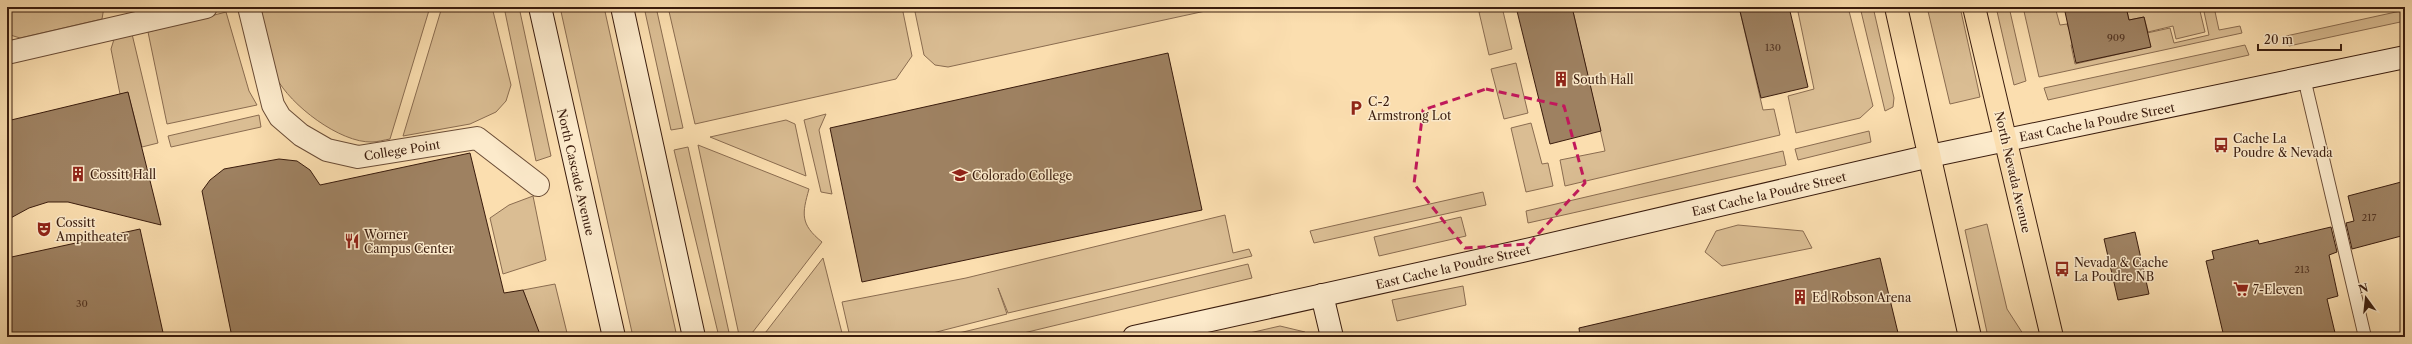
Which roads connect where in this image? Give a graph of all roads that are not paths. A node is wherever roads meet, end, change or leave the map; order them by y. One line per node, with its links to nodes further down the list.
1 (206, 7): 7 (street)
2 (249, 7): 12 (street, College Point)
3 (540, 7): 14 (street, North Cascade Avenue)
4 (622, 7): 15 (street)
5 (1896, 7): 11 (main road)
6 (1974, 7): 10 (main road, North Nevada Avenue)
7 (11, 52)
8 (2405, 57): 9 (street, East Cache la Poudre Street)
9 (2304, 78): 10 (street, East Cache la Poudre Street); 20 (lane)
10 (2007, 140): 11 (street, East Cache la Poudre Street); 19 (main road, North Nevada Avenue)
11 (1930, 156): 13 (street, East Cache la Poudre Street); 18 (main road)
12 (538, 185)
13 (1322, 295): 16 (street, East Cache la Poudre Street); 17 (street)
14 (614, 337)
15 (694, 337)
16 (1134, 337)
17 (1332, 337)
18 (1970, 337)
19 (2052, 337)
20 (2365, 337)

